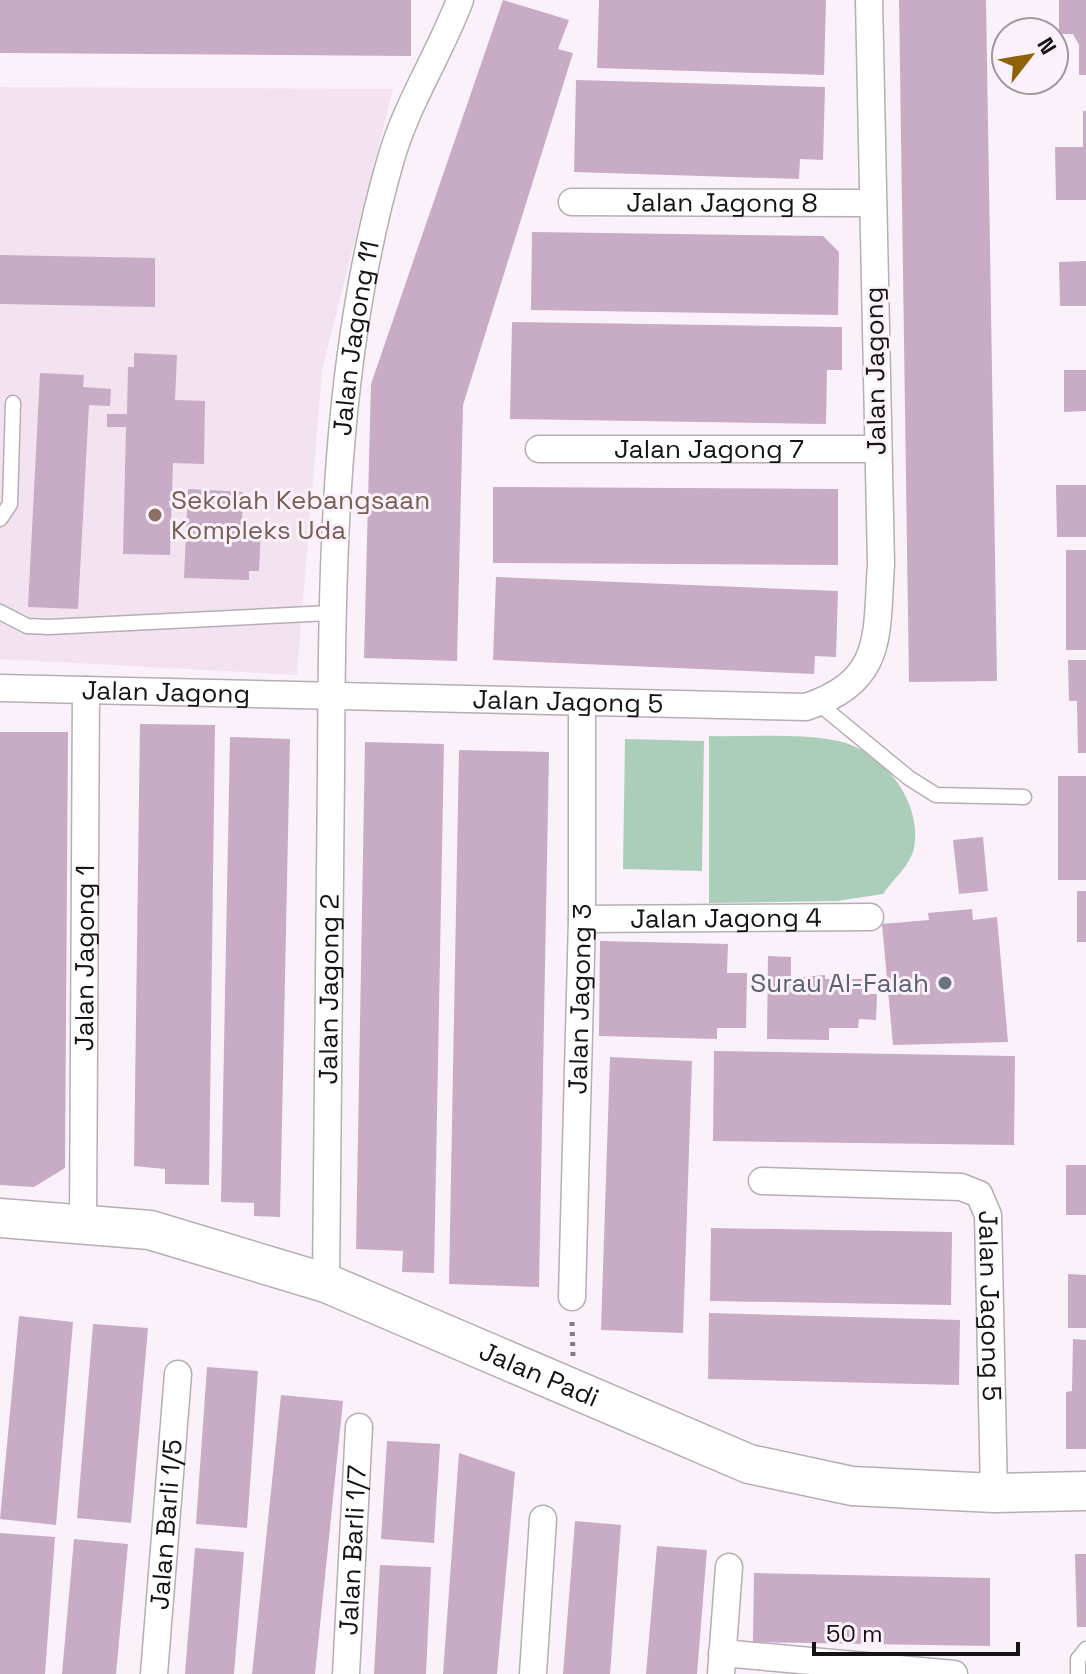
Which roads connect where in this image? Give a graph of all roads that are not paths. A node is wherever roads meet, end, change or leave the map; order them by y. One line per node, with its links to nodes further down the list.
1 (460, 0): 10 (street, Jalan Jagong 11)
2 (869, 0): 4 (street, Jalan Jagong)
3 (572, 202): 4 (street, Jalan Jagong 8)
4 (871, 203): 7 (street, Jalan Jagong)
5 (13, 403): 8 (lane)
6 (539, 449): 7 (street, Jalan Jagong 7)
7 (877, 449): 15 (street, Jalan Jagong)
8 (0, 519)
9 (0, 612): 10 (lane)
10 (330, 613): 13 (street, Jalan Jagong 11)
11 (0, 688): 12 (street, Jalan Jagong)
12 (86, 690): 13 (street, Jalan Jagong); 21 (street, Jalan Jagong 1)
13 (331, 695): 14 (street, Jalan Jagong 5); 22 (street, Jalan Jagong 2)
14 (582, 703): 15 (street, Jalan Jagong 5); 18 (street, Jalan Jagong 3)
15 (812, 705): 16 (lane)
16 (1024, 797)
17 (870, 917): 18 (street, Jalan Jagong 4)
18 (582, 919): 23 (street, Jalan Jagong 3)
19 (762, 1181): 27 (street, Jalan Jagong 5)
20 (0, 1218): 21 (street, Jalan Padi)
21 (83, 1224): 22 (street, Jalan Padi)
22 (326, 1283): 27 (street, Jalan Padi)
23 (572, 1297)
24 (178, 1374): 32 (street, Jalan Barli 1/5)
25 (359, 1427): 33 (street, Jalan Barli 1/7)
26 (1086, 1491): 27 (street, Jalan Padi)
27 (994, 1493)
28 (543, 1519): 34 (street)
29 (729, 1567): 31 (street)
30 (1086, 1649): 36 (lane)
31 (721, 1664): 35 (street)
32 (154, 1674)
33 (346, 1674)
34 (533, 1674)
35 (954, 1674)
36 (1078, 1674)

